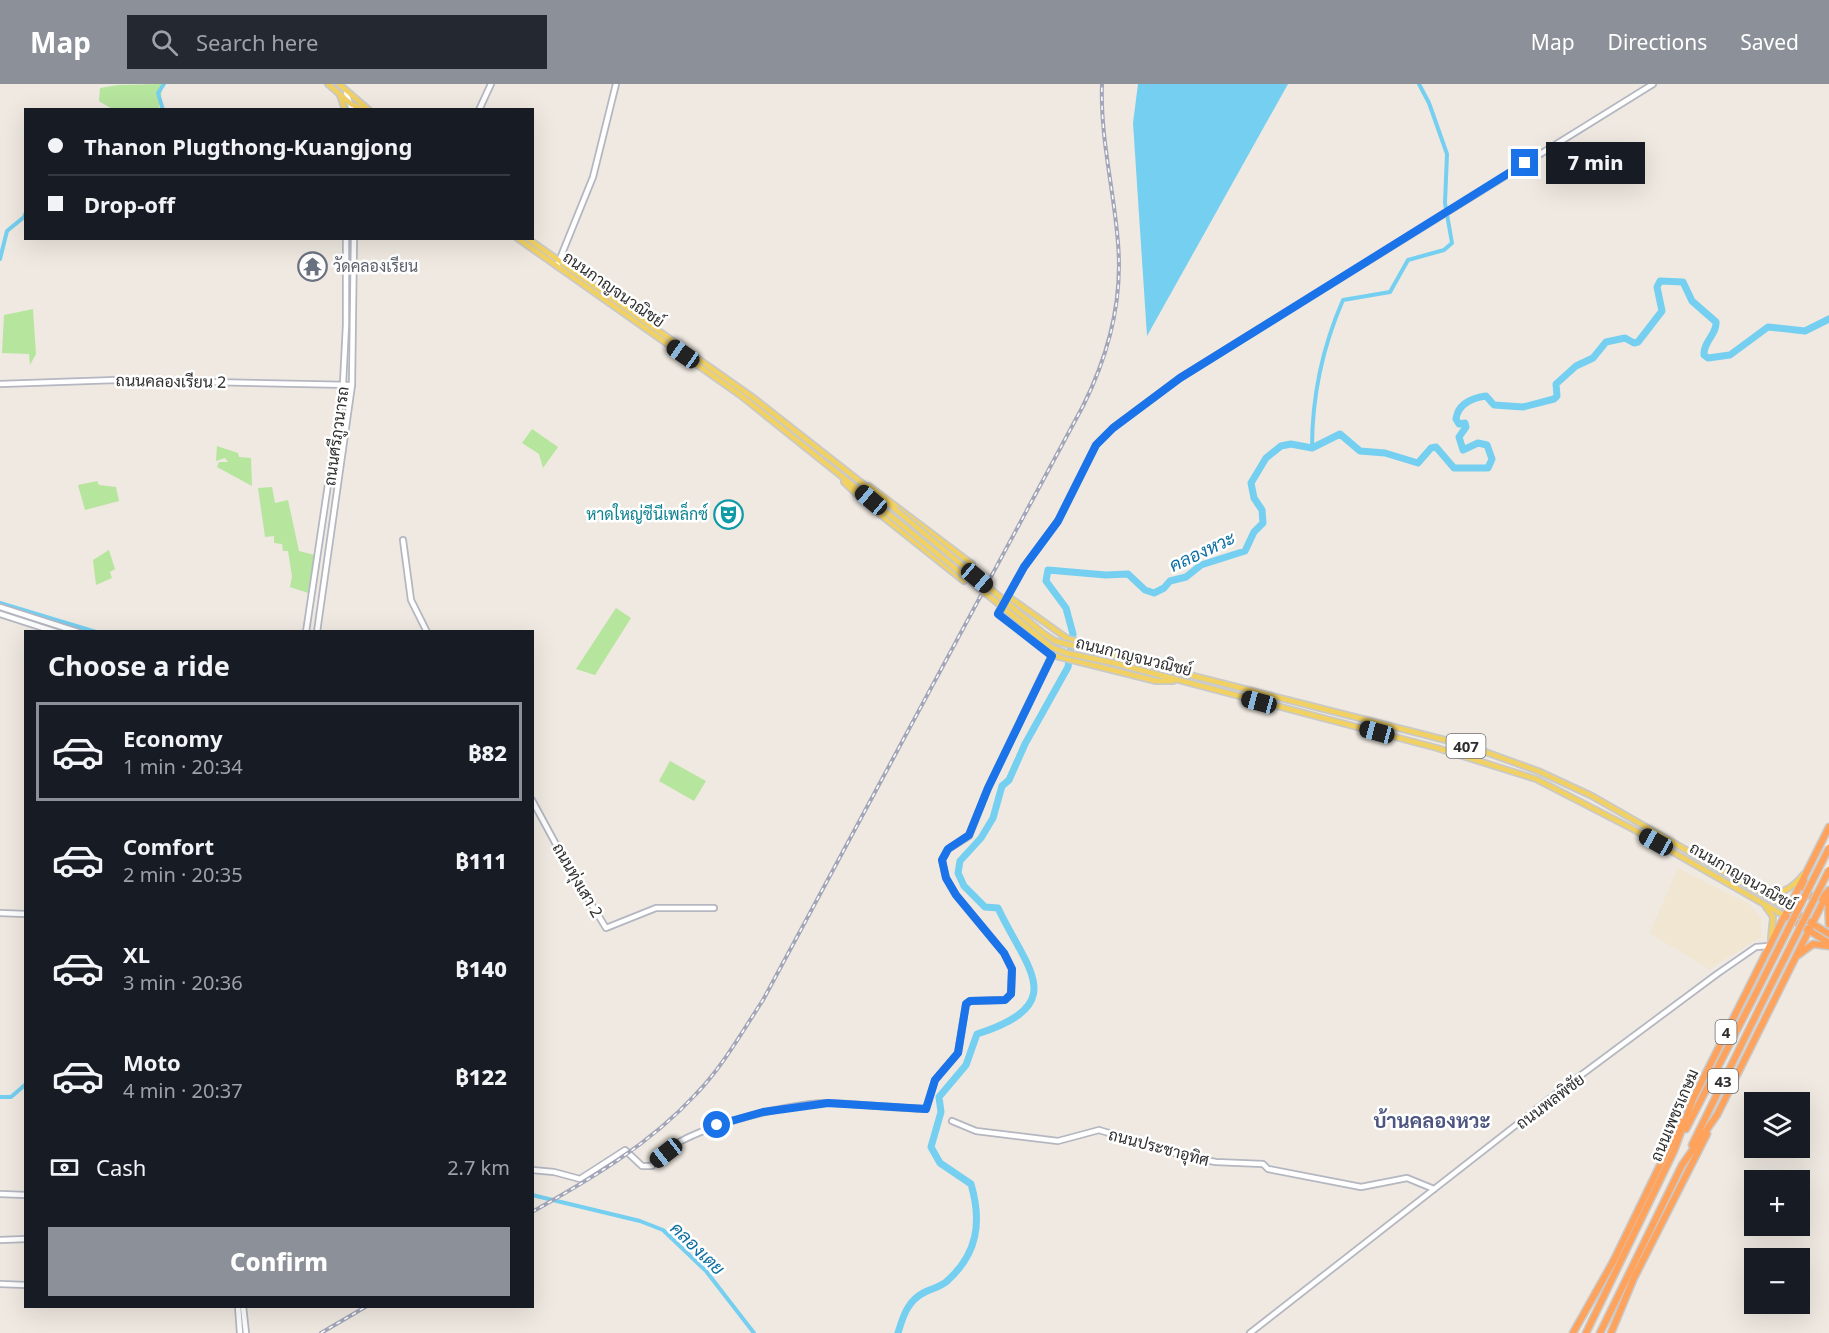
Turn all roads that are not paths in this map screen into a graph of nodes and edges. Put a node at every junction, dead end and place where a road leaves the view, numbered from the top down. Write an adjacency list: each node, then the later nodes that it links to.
1 (328, 84): 7 (main road)
2 (339, 84): 6 (main road)
3 (491, 84): 9 (street)
4 (616, 84): 14 (street)
5 (1653, 84): 24 (street)
6 (345, 89): 7 (street); 8 (main road)
7 (350, 108)
8 (363, 108)
9 (480, 108)
10 (346, 240): 17 (street, ถนนศรีภูวนารถ)
11 (354, 240): 18 (street, ถนนศรีภูวนารถ)
12 (520, 240): 14 (main road, ถนนกาญจนวณิชย์)
13 (529, 240): 14 (main road, ถนนกาญจนวณิชย์)
14 (558, 264): 15 (main road, ถนนกาญจนวณิชย์)
15 (712, 372): 19 (main road, ถนนกาญจนวณิชย์); 20 (main road, ถนนกาญจนวณิชย์)
16 (0, 384): 17 (street, ถนนคลองเรียน 2)
17 (343, 384): 18 (street, ถนนคลองเรียน 2); 22 (street, ถนนศรีภูวนารถ)
18 (352, 385): 23 (street, ถนนศรีภูวนารถ)
19 (839, 475): 20 (main road); 34 (main road, ถนนกาญจนวณิชย์ / 407, bridge)
20 (861, 482): 33 (main road, ถนนกาญจนวณิชย์ / 407, bridge)
21 (403, 540): 31 (street)
22 (318, 555): 23 (street); 29 (street, ถนนศรีภูวนารถ)
23 (328, 556): 30 (street, ถนนศรีภูวนารถ)
24 (1009, 597): 32 (street); 33 (main road)
25 (0, 607): 28 (street)
26 (0, 614): 27 (street)
27 (50, 630)
28 (72, 630)
29 (306, 630)
30 (317, 630)
31 (426, 630)
32 (1052, 656): 34 (main road); 64 (street)
33 (1184, 674): 35 (main road, ถนนกาญจนวณิชย์ / 407)
34 (1182, 682): 36 (main road, ถนนกาญจนวณิชย์ / 407)
35 (1560, 780): 36 (main road); 43 (main road, ถนนกาญจนวณิชย์ / 407)
36 (1556, 789): 45 (main road, ถนนกาญจนวณิชย์ / 407)
37 (534, 804): 46 (street, ถนนทุ่งเสา 2)
38 (1829, 827): 40 (highway, ถนนเพชรเกษม)
39 (1829, 848): 62 (highway, 43, bridge)
40 (1808, 869): 42 (highway, ถนนเพชรเกษม); 43 (main road)
41 (1829, 870): 63 (highway, 43, bridge)
42 (1804, 878): 44 (highway); 47 (highway, ถนนเพชรเกษม)
43 (1746, 883): 47 (main road, ถนนกาญจนวณิชย์ / 407)
44 (1829, 892): 51 (highway); 52 (highway, ถนนเพชรเกษม)
45 (1760, 900): 50 (main road, ถนนกาญจนวณิชย์ / 407); 56 (main road)
46 (714, 908)
47 (1789, 909): 50 (highway, ถนนเพชรเกษม / 4); 52 (highway, ถนนกาญจนวณิชย์)
48 (0, 913): 49 (street)
49 (24, 914)
50 (1785, 916): 52 (highway, ถนนกาญจนวณิชย์); 54 (highway, ถนนเพชรเกษม / 4)
51 (1829, 924)
52 (1810, 927): 53 (highway, ถนนกาญจนวณิชย์); 55 (highway, ถนนกาญจนวณิชย์); 57 (highway, ถนนเพชรเกษม / 4)
53 (1829, 934)
54 (1773, 939): 56 (highway, ถนนเพชรเกษม / 4); 57 (highway)
55 (1829, 945): 58 (highway)
56 (1769, 946): 59 (highway, ถนนเพชรเกษม / 4); 65 (street, ถนนพลพิชัย)
57 (1798, 950): 58 (highway, ถนนเพชรเกษม / 4)
58 (1793, 960): 60 (highway, ถนนเพชรเกษม / 4)
59 (1693, 1099): 62 (highway, ถนนเพชรเกษม / 4); 72 (highway)
60 (1717, 1115): 63 (highway, ถนนเพชรเกษม / 4); 73 (highway)
61 (952, 1121): 65 (street, ถนนประชาอุทิศ)
62 (1674, 1151): 68 (highway, ถนนเพชรเกษม / 4)
63 (1682, 1165): 69 (highway, ถนนเพชรเกษม / 4)
64 (534, 1170)
65 (1434, 1189): 80 (street, ถนนพลพิชัย)
66 (0, 1194): 67 (street)
67 (24, 1196)
68 (1636, 1227): 72 (highway); 82 (highway, ถนนเพชรเกษม / 4)
69 (1652, 1227): 73 (highway); 83 (highway, ถนนเพชรเกษม / 4)
70 (24, 1239): 71 (street)
71 (0, 1240)
72 (1613, 1262): 81 (highway)
73 (1635, 1276): 84 (highway)
74 (0, 1284): 75 (street)
75 (24, 1285)
76 (238, 1308): 78 (street)
77 (243, 1308): 79 (street)
78 (240, 1333)
79 (246, 1333)
80 (1250, 1333)
81 (1573, 1333)
82 (1586, 1333)
83 (1600, 1333)
84 (1611, 1333)

